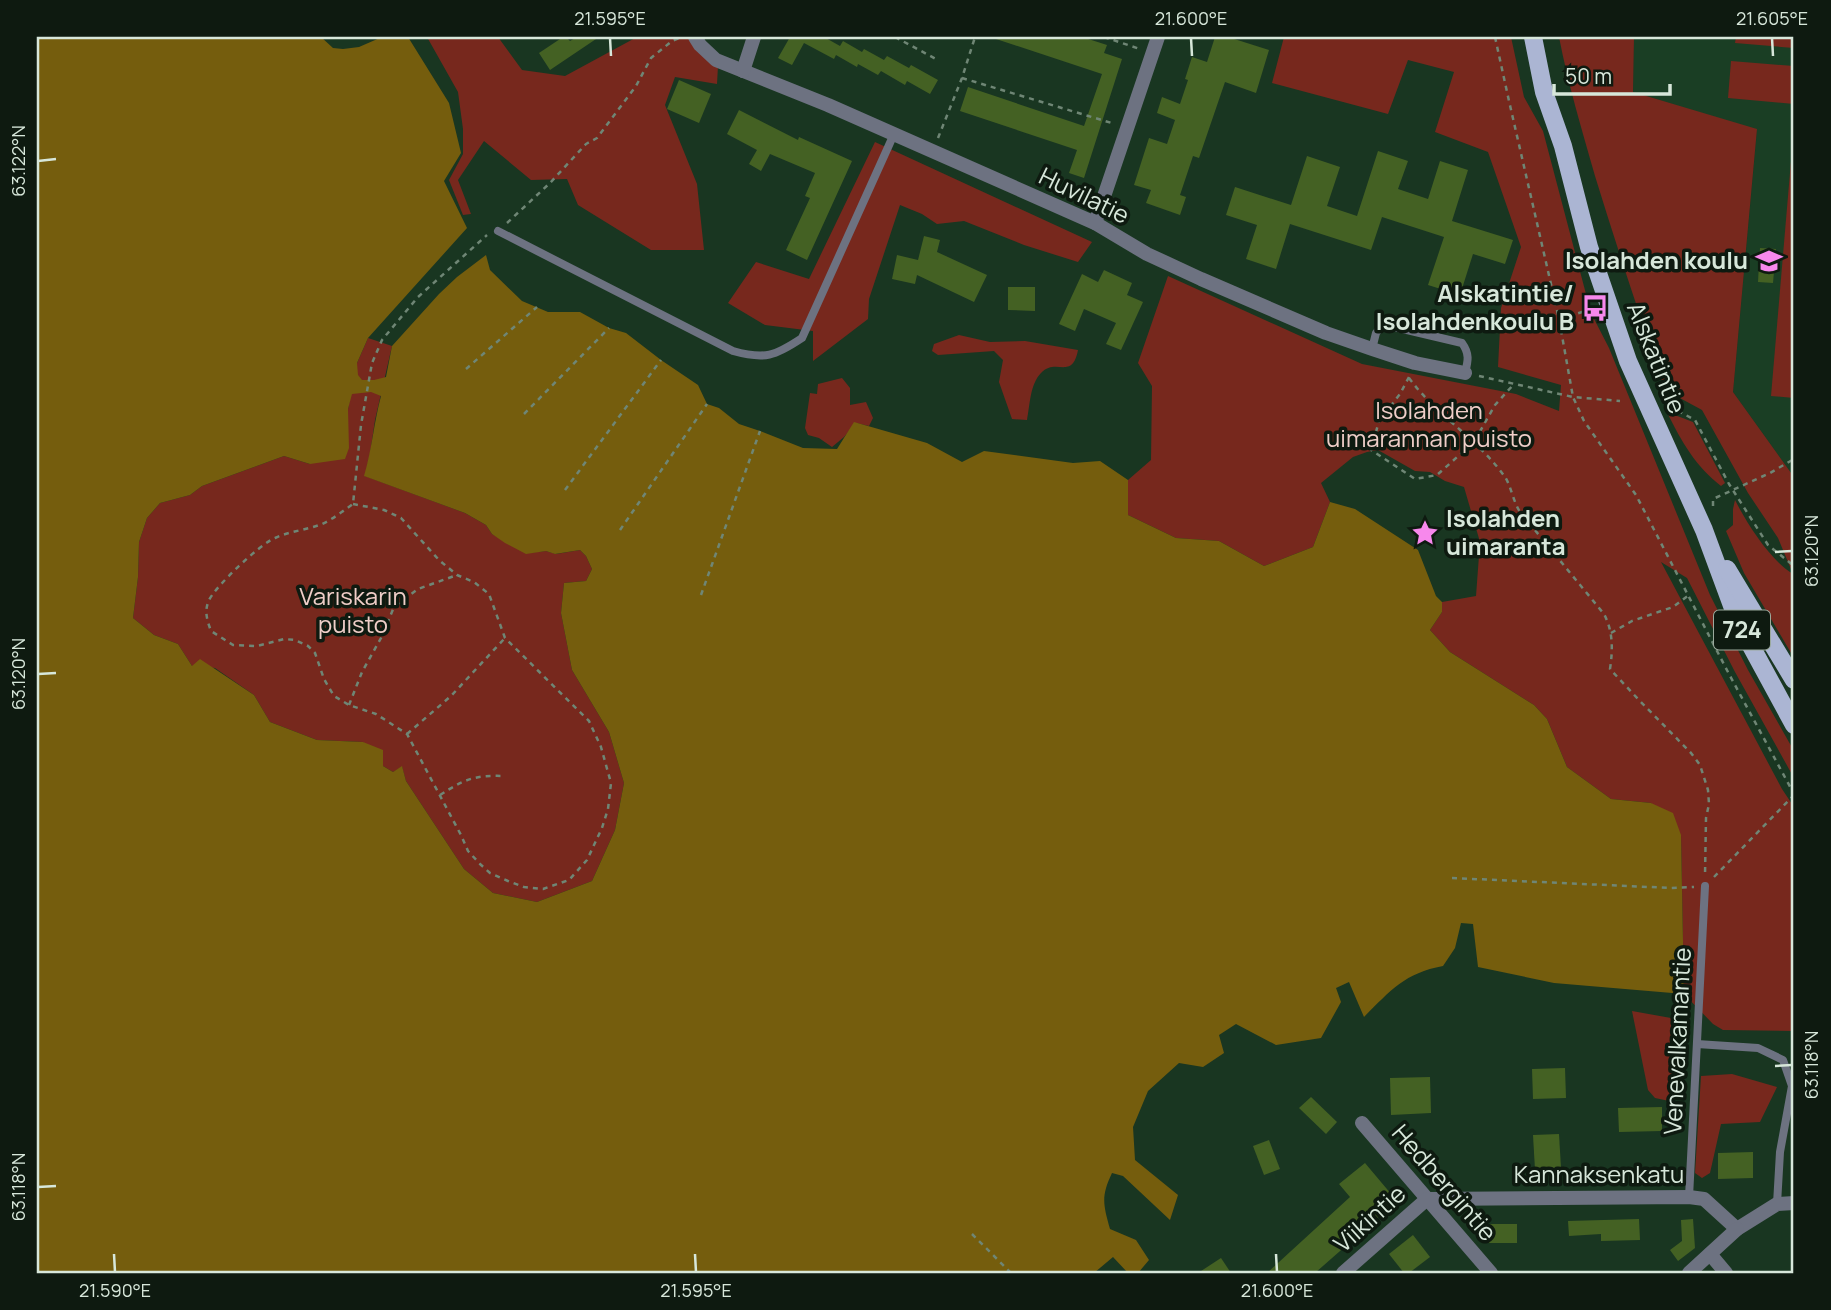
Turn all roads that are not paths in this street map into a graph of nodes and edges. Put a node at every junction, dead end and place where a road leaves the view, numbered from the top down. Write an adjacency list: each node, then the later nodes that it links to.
1 (695, 37): 7 (street, Huvilatie)
2 (754, 37): 7 (street)
3 (1158, 37): 11 (street)
4 (1527, 37): 8 (main road)
5 (1533, 37): 8 (main road, Alskatintie / 724)
6 (1543, 37): 10 (main road)
7 (743, 72): 9 (street, Huvilatie)
8 (1544, 92): 10 (main road, Alskatintie / 724)
9 (894, 134): 11 (street, Huvilatie); 12 (lane)
10 (1563, 146): 15 (main road, Alskatintie / 724)
11 (1095, 223): 13 (street, Huvilatie)
12 (498, 231)
13 (1372, 349): 14 (street, Huvilatie); 14 (lane)
14 (1465, 373)
15 (1704, 530): 16 (main road, Alskatintie / 724); 17 (main road, Alskatintie / 724)
16 (1794, 680)
17 (1794, 725)
18 (1705, 886): 19 (lane, Venevalkamantie)
19 (1697, 1044): 21 (lane, Venevalkamantie); 24 (lane)
20 (1362, 1123): 22 (street, Hedbergintie)
21 (1689, 1197): 22 (street, Kannaksenkatu); 25 (street, Kannaksenkatu)
22 (1427, 1199): 27 (street, Viikintie); 28 (street, Hedbergintie)
23 (1794, 1203): 24 (street)
24 (1777, 1204): 25 (street)
25 (1737, 1229): 26 (street)
26 (1710, 1254): 29 (street); 30 (street)
27 (1343, 1273)
28 (1492, 1273)
29 (1689, 1273)
30 (1727, 1273)

